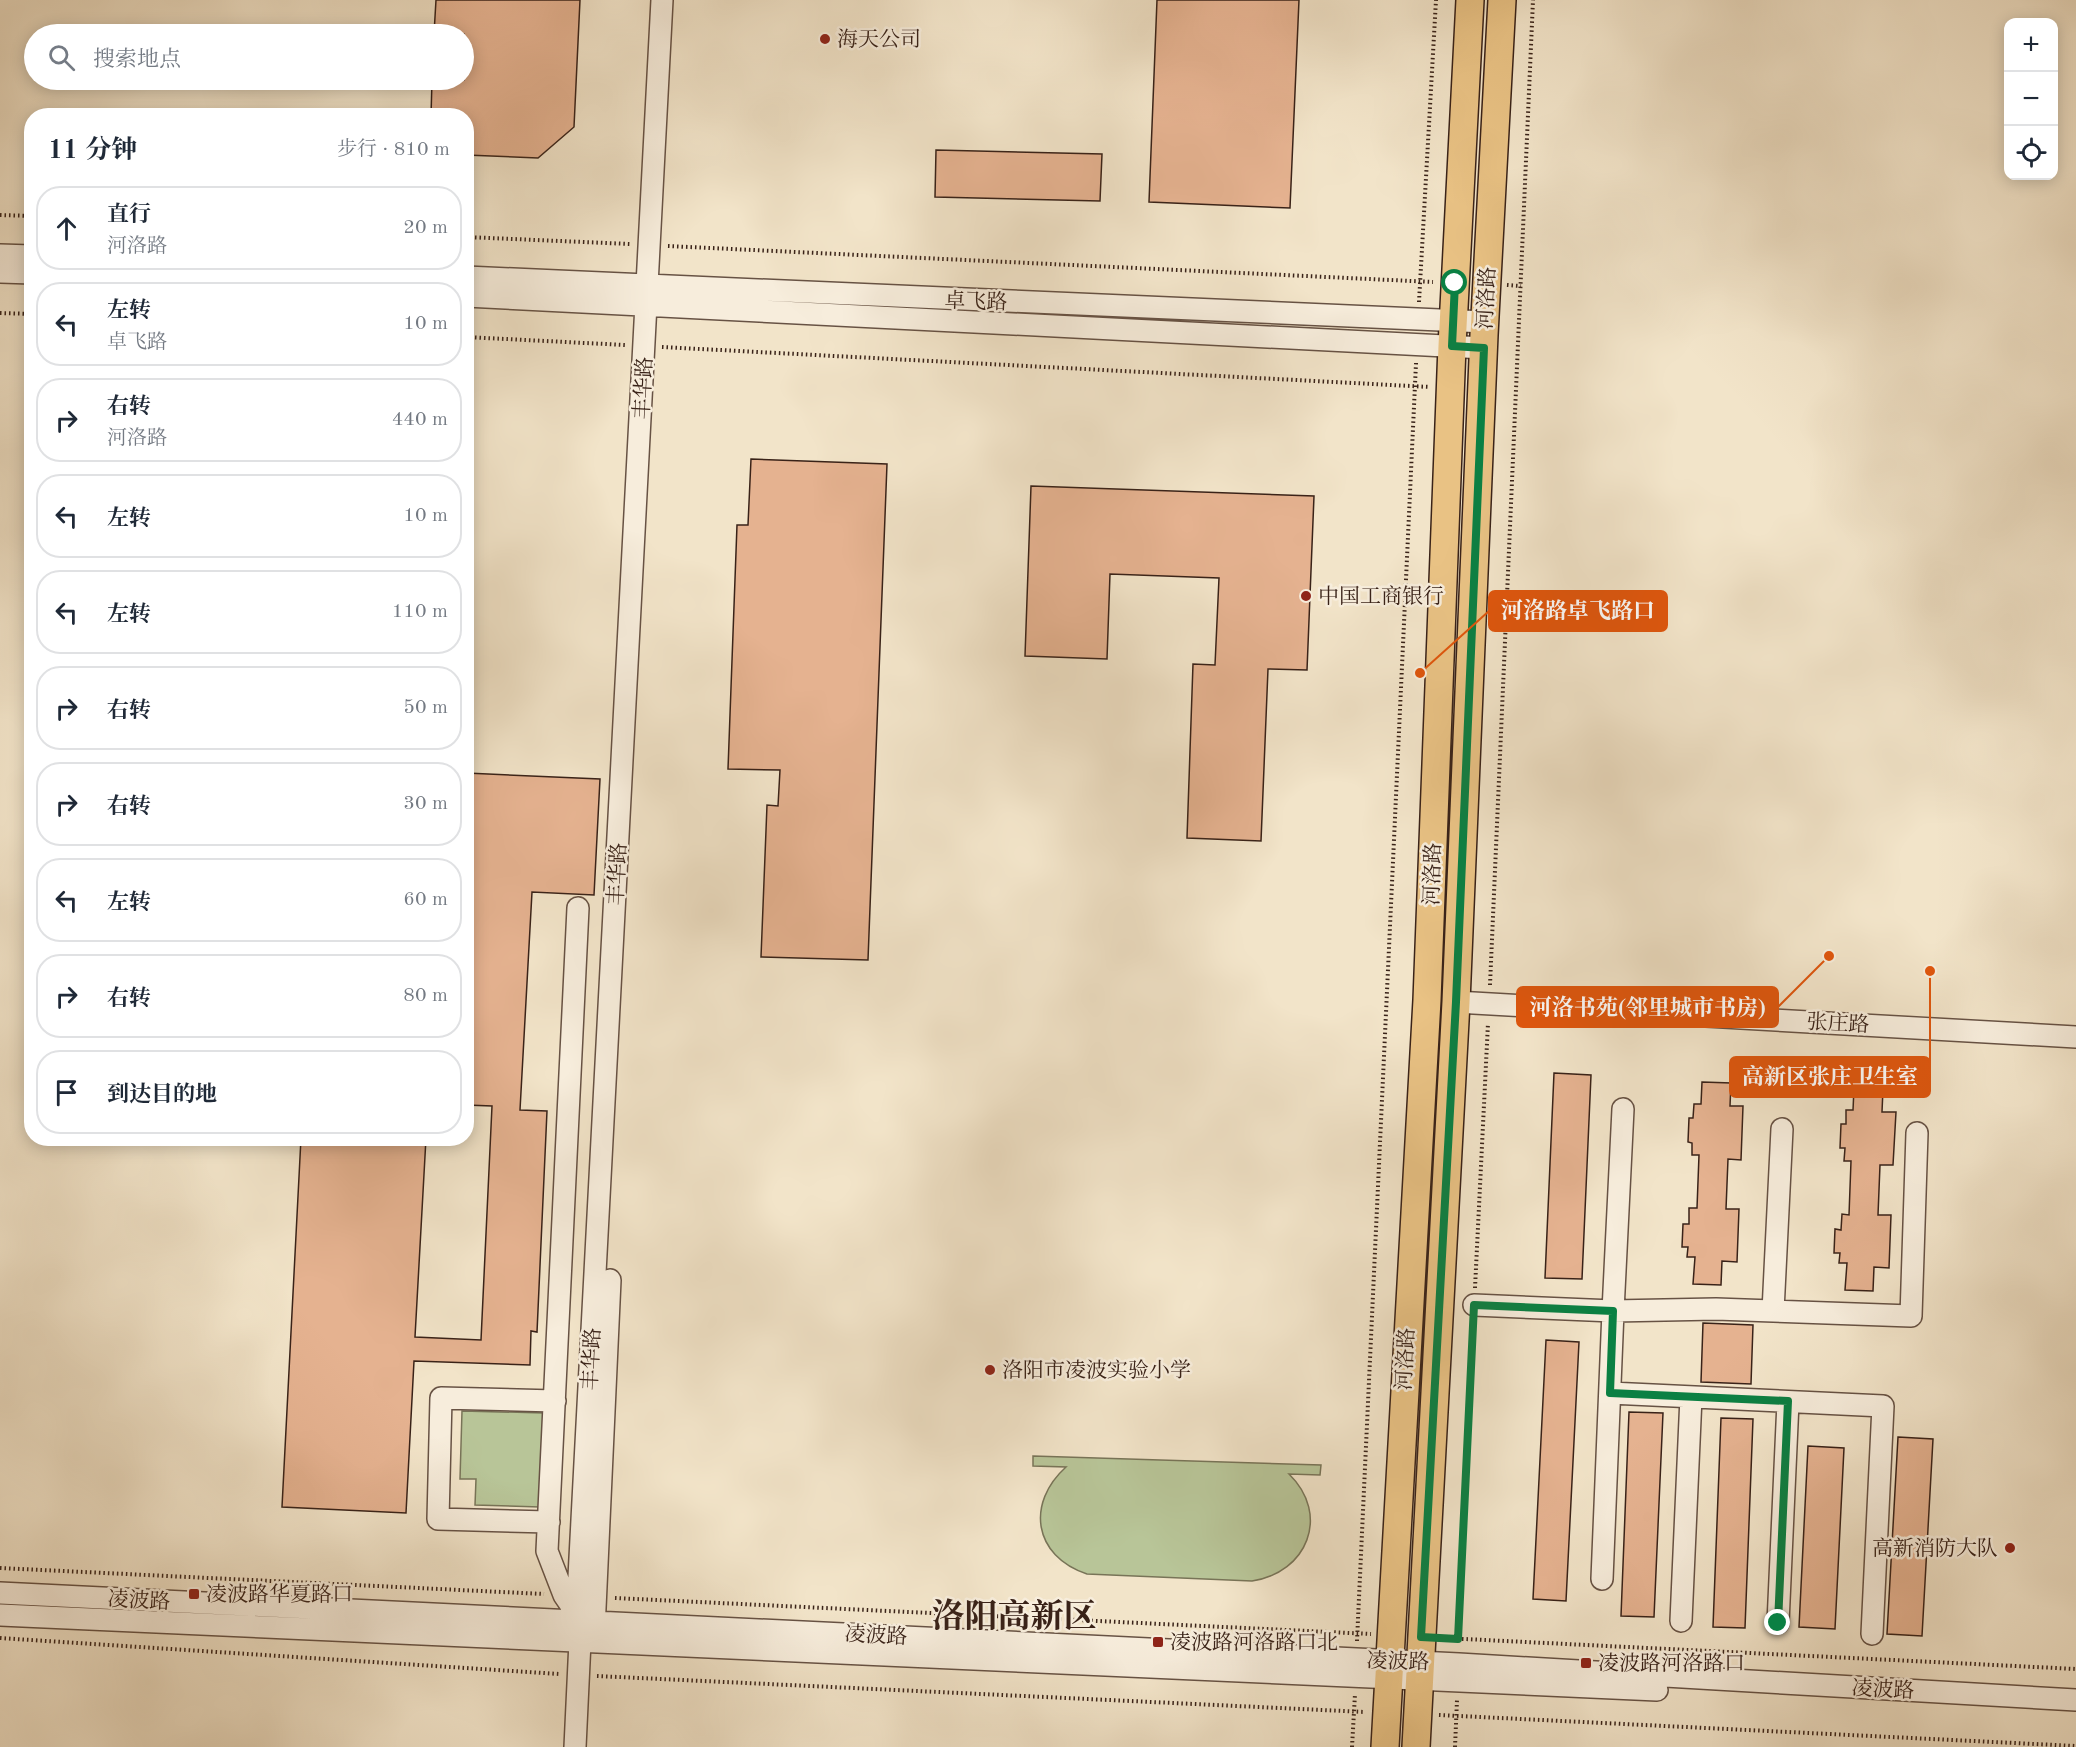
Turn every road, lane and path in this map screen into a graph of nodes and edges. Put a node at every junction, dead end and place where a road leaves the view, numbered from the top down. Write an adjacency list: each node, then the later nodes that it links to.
1 (662, 0): 10 (street, 丰华路)
2 (675, 0): 10 (street, 丰华路)
3 (1436, 0): 16 (path)
4 (1470, 0): 17 (main road, 河洛路)
5 (1502, 0): 18 (main road, 河洛路)
6 (1533, 0): 19 (path)
7 (0, 215): 8 (path)
8 (24, 216)
9 (474, 237): 10 (path)
10 (656, 246): 16 (path); 21 (street, 丰华路)
11 (0, 255): 12 (street)
12 (24, 256)
13 (0, 272): 14 (street)
14 (24, 273)
15 (474, 278): 21 (street, 卓飞路)
16 (1420, 281): 17 (path); 24 (path)
17 (1455, 283): 25 (main road, 河洛路)
18 (1487, 284): 19 (path); 26 (main road, 河洛路)
19 (1521, 286): 33 (path)
20 (474, 296): 21 (street, 卓飞路)
21 (654, 296): 24 (street, 卓飞路); 28 (street, 卓飞路); 29 (street, 丰华路)
22 (0, 313): 23 (path)
23 (24, 314)
24 (1418, 320): 25 (street, 卓飞路)
25 (1453, 333): 26 (street, 卓飞路); 28 (street, 卓飞路); 31 (main road, 河洛路)
26 (1484, 335): 32 (main road, 河洛路)
27 (474, 337): 29 (path)
28 (1417, 345): 30 (path)
29 (652, 347): 30 (path); 53 (street, 丰华路); 57 (street, 丰华路)
30 (1415, 386): 31 (path); 58 (path)
31 (1450, 388): 62 (main road, 河洛路)
32 (1482, 390): 33 (path); 35 (main road, 河洛路)
33 (1516, 392): 36 (path)
34 (578, 908): 46 (street)
35 (1456, 1002): 36 (street, 张庄路); 63 (main road, 河洛路)
36 (1489, 1004): 37 (street, 张庄路); 41 (path)
37 (2076, 1037)
38 (1623, 1109): 42 (street)
39 (1782, 1130): 43 (street)
40 (1917, 1133): 43 (street)
41 (1474, 1305): 42 (street); 61 (path)
42 (1613, 1311): 43 (street); 44 (street)
43 (1773, 1311)
44 (1610, 1393): 45 (street); 50 (street)
45 (1690, 1397): 47 (street); 55 (street)
46 (555, 1401): 48 (street); 48 (street)
47 (1788, 1401): 56 (street); 59 (street)
48 (549, 1522): 52 (street)
49 (0, 1568): 52 (path)
50 (1602, 1580)
51 (0, 1593): 57 (street, 凌波路)
52 (564, 1595): 57 (street)
53 (594, 1597): 57 (street, 丰华路); 58 (path)
54 (0, 1615): 57 (street, 凌波路)
55 (1681, 1621)
56 (1778, 1623)
57 (587, 1631): 64 (street, 凌波路); 67 (street, 丰华路)
58 (1358, 1632): 62 (path); 64 (path)
59 (1872, 1634)
60 (0, 1638): 67 (path)
61 (1458, 1639): 63 (path); 65 (path); 66 (path)
62 (1388, 1658): 63 (street, 凌波路); 64 (street, 凌波路); 71 (main road, 河洛路)
63 (1420, 1659): 66 (street, 凌波路); 72 (main road, 河洛路)
64 (1356, 1668): 70 (path)
65 (2076, 1669)
66 (1458, 1672): 68 (street, 凌波路); 69 (street, 凌波路); 73 (path)
67 (585, 1675): 70 (path); 75 (street, 丰华路); 76 (street, 丰华路)
68 (2076, 1700)
69 (2076, 1710)
70 (1354, 1711): 71 (path); 77 (path)
71 (1386, 1713): 78 (main road, 河洛路)
72 (1417, 1714): 73 (path); 79 (main road, 河洛路)
73 (1456, 1716): 74 (path); 80 (path)
74 (2076, 1746)
75 (575, 1747)
76 (588, 1747)
77 (1352, 1747)
78 (1385, 1747)
79 (1416, 1747)
80 (1455, 1747)

